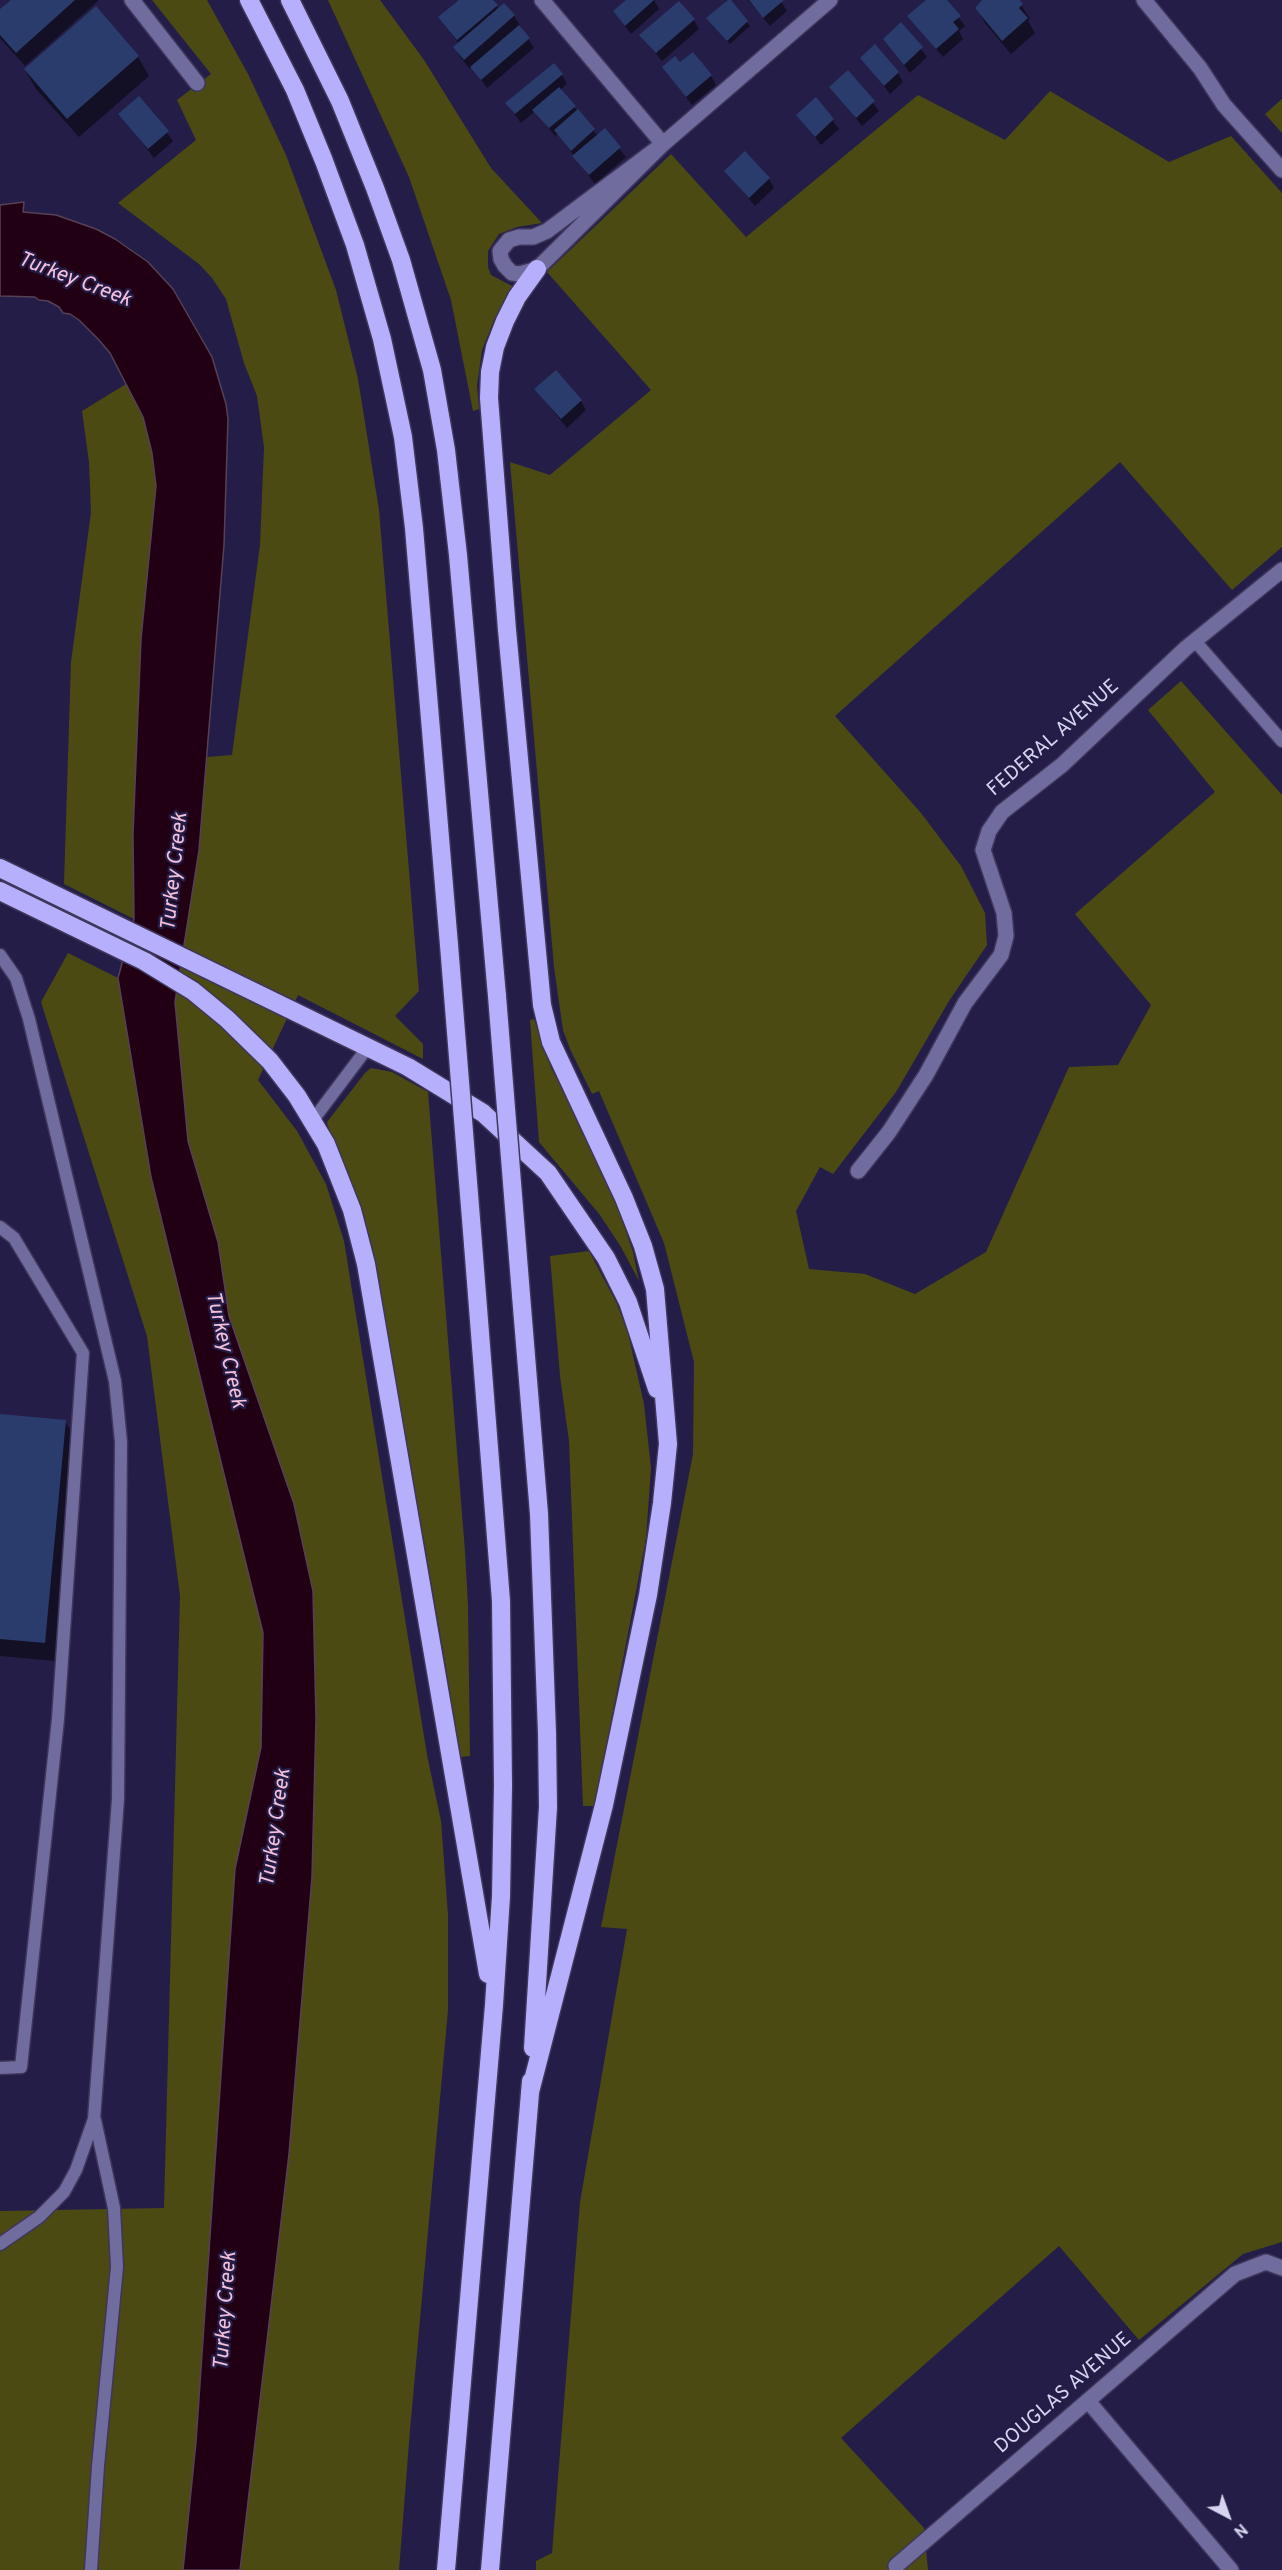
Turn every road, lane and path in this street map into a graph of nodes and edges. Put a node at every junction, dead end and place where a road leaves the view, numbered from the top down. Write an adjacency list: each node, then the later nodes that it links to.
1 (132, 0): 7 (street)
2 (249, 0): 22 (highway, bridge)
3 (290, 0): 24 (highway, bridge)
4 (542, 0): 8 (street)
5 (830, 0): 8 (street)
6 (1144, 0): 9 (street)
7 (196, 82)
8 (663, 144): 10 (street); 10 (street)
9 (1282, 170)
10 (537, 269): 21 (highway)
11 (1282, 570): 12 (street, FEDERAL AVENUE)
12 (1195, 641): 13 (lane); 19 (street, FEDERAL AVENUE)
13 (1282, 741)
14 (0, 868): 17 (highway)
15 (0, 891): 18 (highway)
16 (0, 955): 25 (lane)
17 (368, 1047): 18 (lane); 21 (highway)
18 (313, 1120): 22 (highway)
19 (858, 1171)
20 (0, 1227): 23 (lane)
21 (667, 1419): 24 (highway)
22 (494, 2005): 31 (highway)
23 (0, 2068)
24 (530, 2092): 32 (highway)
25 (94, 2119): 26 (lane); 30 (lane)
26 (0, 2244)
27 (1282, 2268): 28 (street, DOUGLAS AVENUE)
28 (1088, 2400): 29 (street, DOUGLAS AVENUE); 33 (street)
29 (896, 2566)
30 (91, 2570)
31 (446, 2570)
32 (490, 2570)
33 (1231, 2570)

